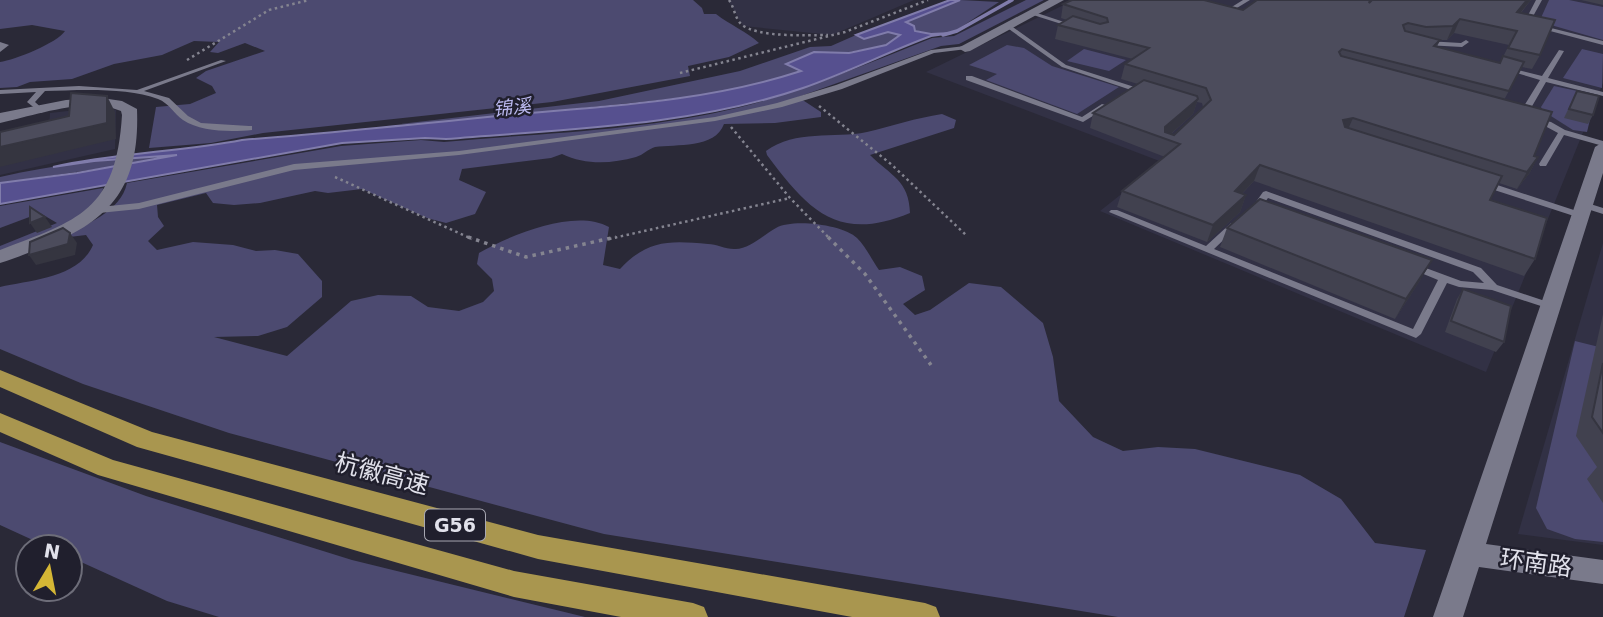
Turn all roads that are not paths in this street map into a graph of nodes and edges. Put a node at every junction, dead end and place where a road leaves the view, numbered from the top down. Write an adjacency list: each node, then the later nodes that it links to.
1 (1058, 0): 4 (street)
2 (1247, 0): 5 (lane)
3 (1539, 0): 9 (lane)
4 (1032, 13): 6 (street); 7 (lane)
5 (1220, 16)
6 (1008, 26): 11 (street); 20 (lane)
7 (1089, 31)
8 (1466, 43): 14 (lane)
9 (1603, 43)
10 (0, 44): 12 (lane)
11 (965, 48): 39 (lane)
12 (0, 50)
13 (1561, 51): 19 (lane)
14 (1452, 55)
15 (223, 61): 23 (lane)
16 (1491, 65): 19 (lane)
17 (1119, 74): 20 (lane)
18 (969, 78): 28 (lane)
19 (1545, 79): 26 (lane); 29 (lane)
20 (1110, 80): 21 (lane)
21 (1134, 88): 25 (lane); 27 (lane)
22 (42, 90): 23 (lane); 24 (lane); 30 (lane)
23 (135, 91): 33 (lane)
24 (0, 92)
25 (1124, 94)
26 (1603, 94)
27 (1160, 96)
28 (1114, 101)
29 (1528, 106)
30 (41, 111): 32 (street); 39 (street)
31 (1522, 117): 34 (lane)
32 (0, 118)
33 (249, 128)
34 (1562, 132): 35 (lane); 36 (lane)
35 (1603, 145): 40 (street)
36 (1543, 164)
37 (1475, 181): 40 (lane)
38 (1255, 207): 42 (lane); 43 (lane); 47 (lane)
39 (99, 210): 44 (street)
40 (1589, 210): 48 (street)
41 (1114, 212): 43 (lane)
42 (1268, 212)
43 (1208, 249): 46 (lane)
44 (0, 257)
45 (1406, 264): 46 (lane)
46 (1444, 278): 47 (lane)
47 (1493, 287): 48 (lane)
48 (1550, 306): 51 (street)
49 (0, 378): 54 (highway, 杭徽高速 / G56)
50 (0, 422): 53 (highway, G56)
51 (1468, 554): 52 (street, 环南路); 55 (street)
52 (1603, 572)
53 (693, 617)
54 (925, 617)
55 (1448, 617)

